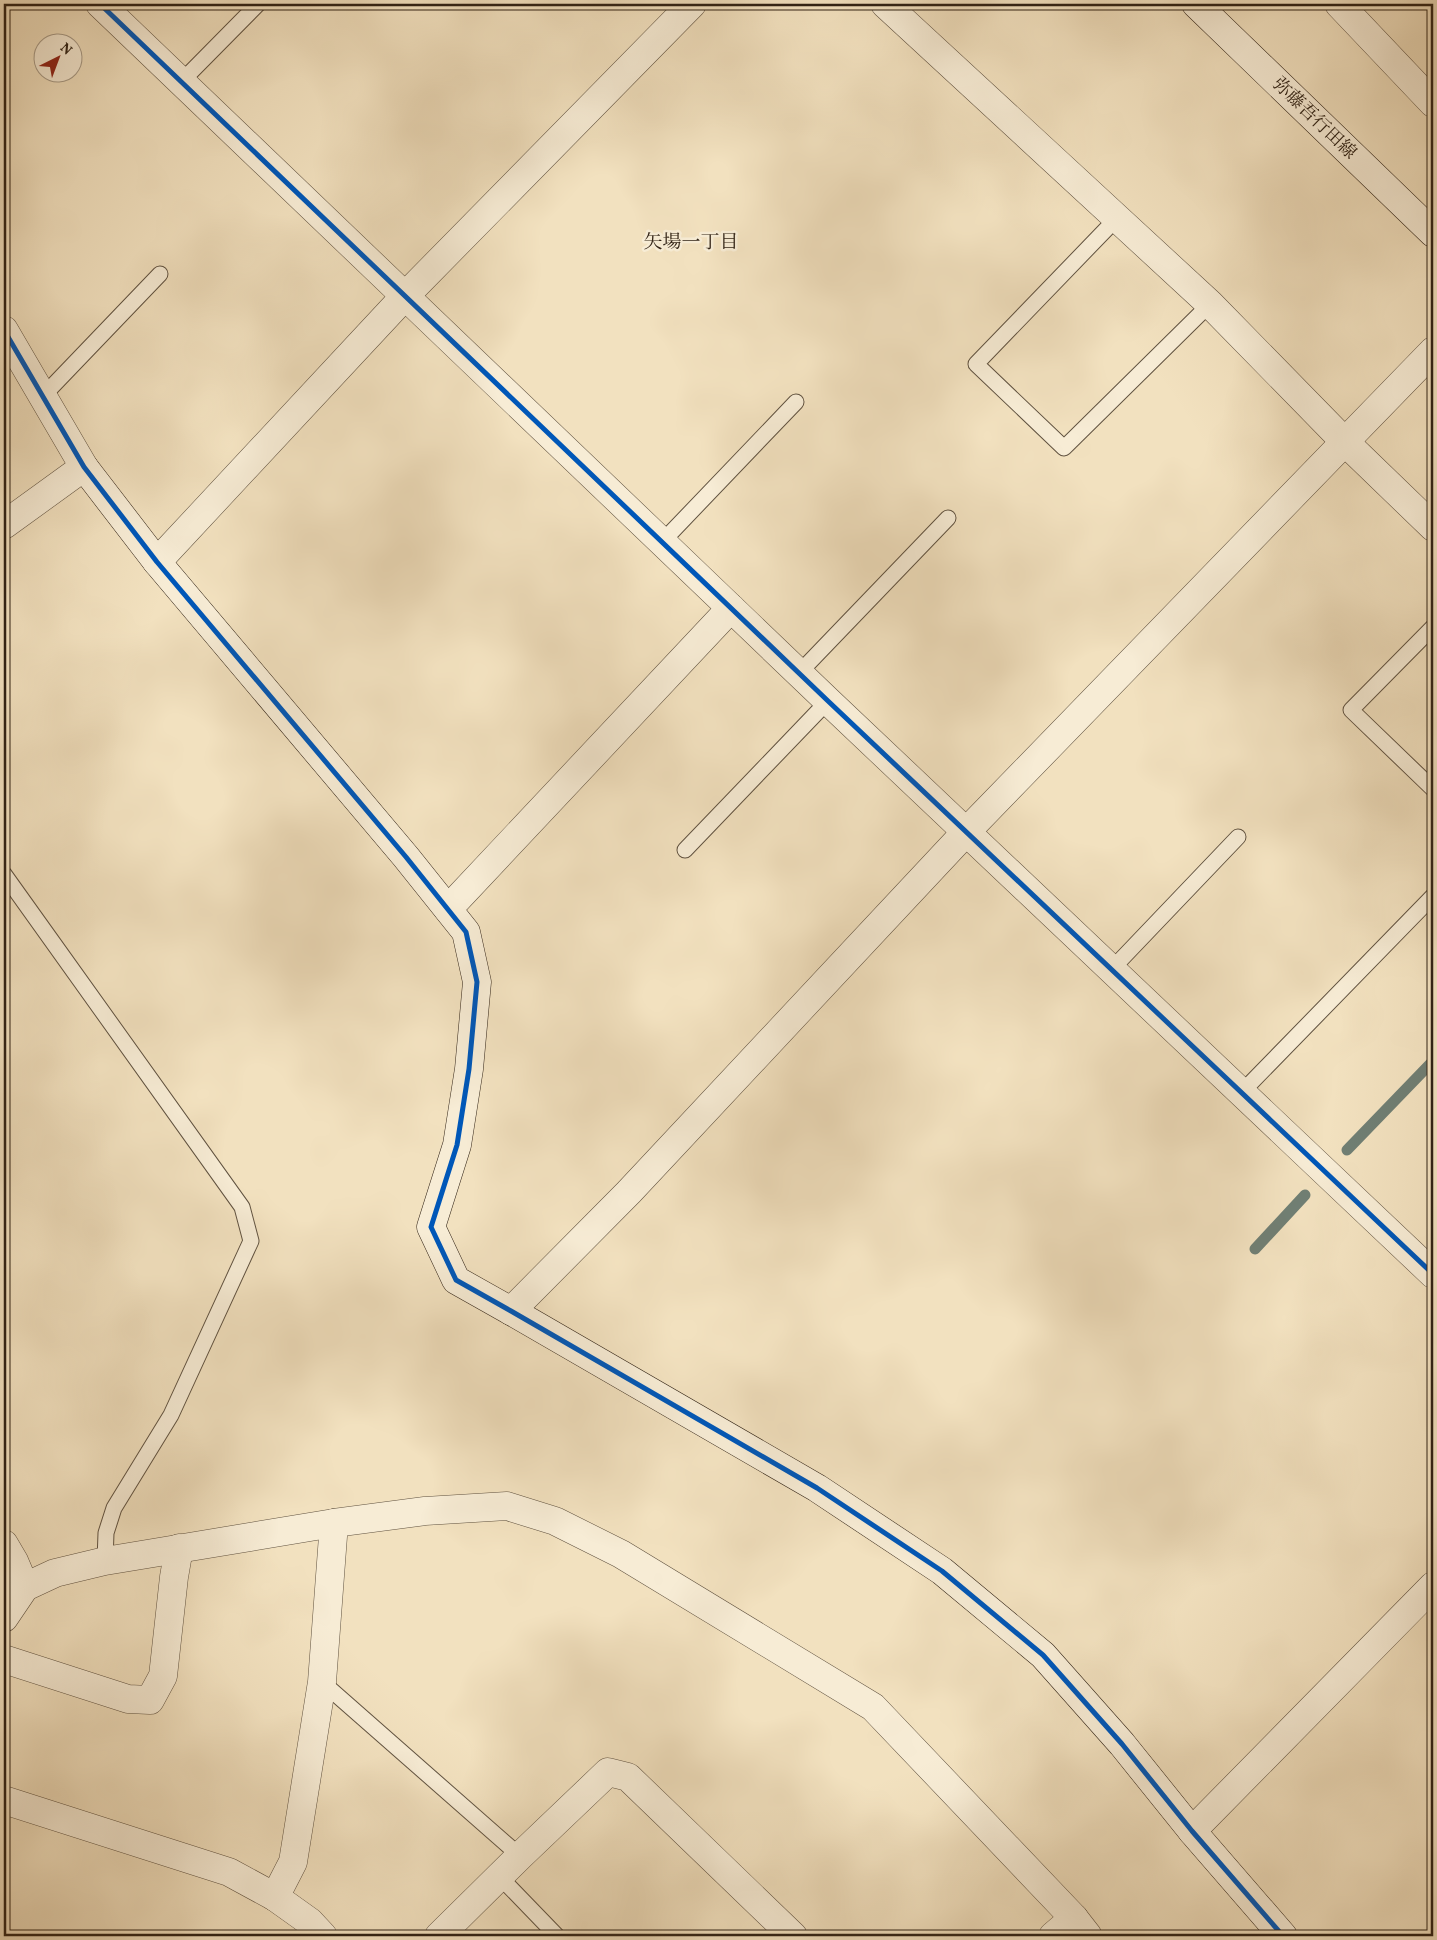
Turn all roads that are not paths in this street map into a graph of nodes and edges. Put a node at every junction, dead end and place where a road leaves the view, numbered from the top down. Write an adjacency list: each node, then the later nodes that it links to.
1 (100, 4): 7 (street)
2 (258, 4): 7 (lane)
3 (692, 4): 12 (street)
4 (885, 4): 9 (street)
5 (1196, 4): 10 (street, 弥藤吾行田線)
6 (1339, 4): 8 (street)
7 (182, 82): 12 (street)
8 (1433, 103)
9 (1117, 218): 13 (street); 13 (lane)
10 (1433, 233)
11 (160, 274): 16 (lane)
12 (405, 296): 23 (street); 24 (street)
13 (1210, 304): 18 (street)
14 (4, 330): 16 (street)
15 (1433, 351): 18 (street)
16 (43, 396): 19 (street)
17 (796, 402): 23 (lane)
18 (1345, 442): 22 (street); 30 (street)
19 (84, 467): 21 (street); 24 (street)
20 (948, 518): 27 (lane)
21 (4, 525)
22 (1433, 527)
23 (662, 542): 25 (street)
24 (157, 562): 35 (street)
25 (731, 608): 27 (street); 35 (street)
26 (1433, 627): 29 (lane)
27 (799, 673): 28 (street)
28 (828, 701): 30 (street); 32 (lane)
29 (1433, 789)
30 (966, 832): 36 (street); 39 (street)
31 (1238, 837): 36 (lane)
32 (685, 850)
33 (4, 874): 43 (lane)
34 (1433, 896): 37 (lane)
35 (448, 909): 39 (street)
36 (1111, 970): 37 (street)
37 (1241, 1093): 38 (street)
38 (1433, 1274)
39 (511, 1311): 50 (street)
40 (334, 1522): 42 (street); 48 (street); 54 (street)
41 (4, 1544): 45 (street)
42 (179, 1548): 43 (street); 47 (street)
43 (105, 1561): 45 (street)
44 (1433, 1586): 50 (street)
45 (25, 1587): 46 (street)
46 (4, 1618)
47 (4, 1659)
48 (322, 1682): 51 (lane); 53 (street)
49 (4, 1800): 53 (street)
50 (1192, 1831): 60 (street)
51 (520, 1856): 52 (street); 58 (street)
52 (499, 1876): 56 (street); 57 (lane)
53 (275, 1897): 55 (street)
54 (1081, 1927): 59 (street)
55 (320, 1935)
56 (439, 1936)
57 (557, 1936)
58 (792, 1936)
59 (1053, 1936)
60 (1283, 1936)

